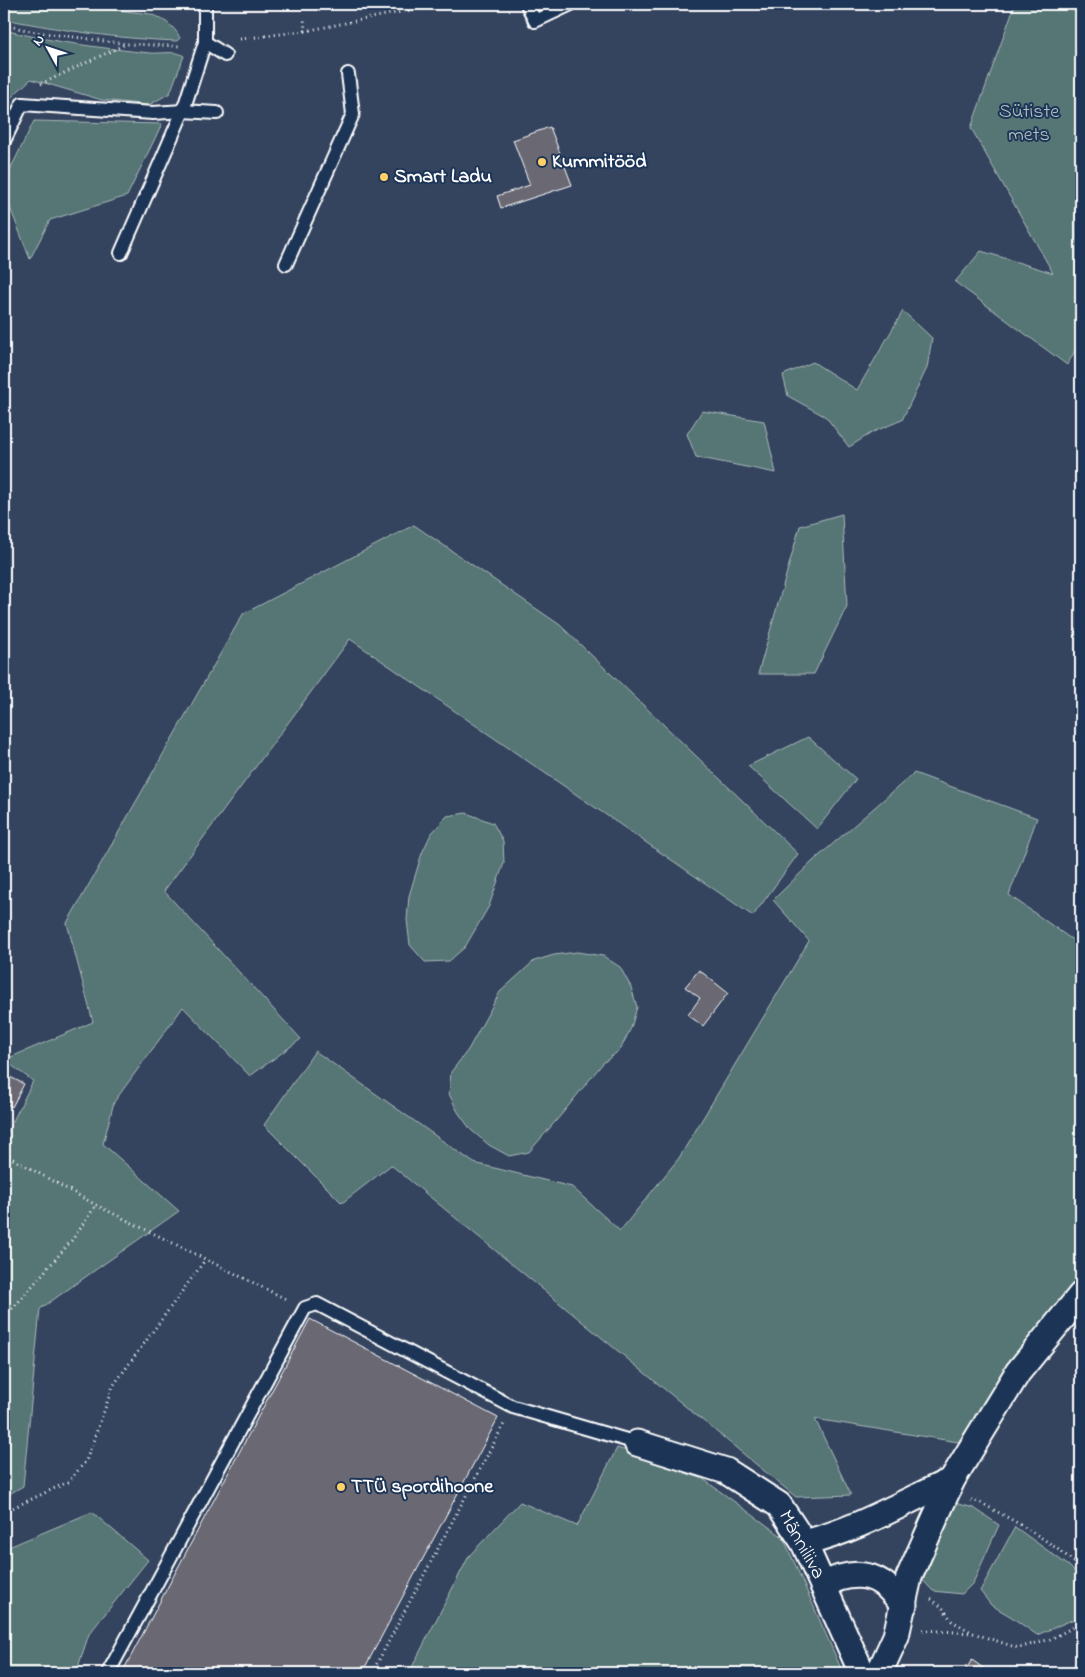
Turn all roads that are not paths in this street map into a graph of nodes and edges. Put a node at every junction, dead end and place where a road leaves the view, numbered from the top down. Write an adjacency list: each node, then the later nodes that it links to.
1 (205, 4): 4 (lane)
2 (527, 4): 3 (lane)
3 (571, 4)
4 (205, 42): 5 (lane); 7 (lane)
5 (225, 55)
6 (348, 74): 11 (lane)
7 (183, 111): 8 (lane); 9 (lane); 10 (lane)
8 (217, 113)
9 (4, 141)
10 (121, 252)
11 (286, 264)
12 (1081, 1294): 14 (street)
13 (637, 1443): 15 (street, Männiliiva); 18 (lane)
14 (948, 1487): 15 (street); 17 (street)
15 (804, 1543): 16 (street, Männiliiva)
16 (823, 1585): 17 (street); 19 (street, Männiliiva)
17 (905, 1599): 20 (street)
18 (108, 1673)
19 (862, 1673)
20 (879, 1673)

